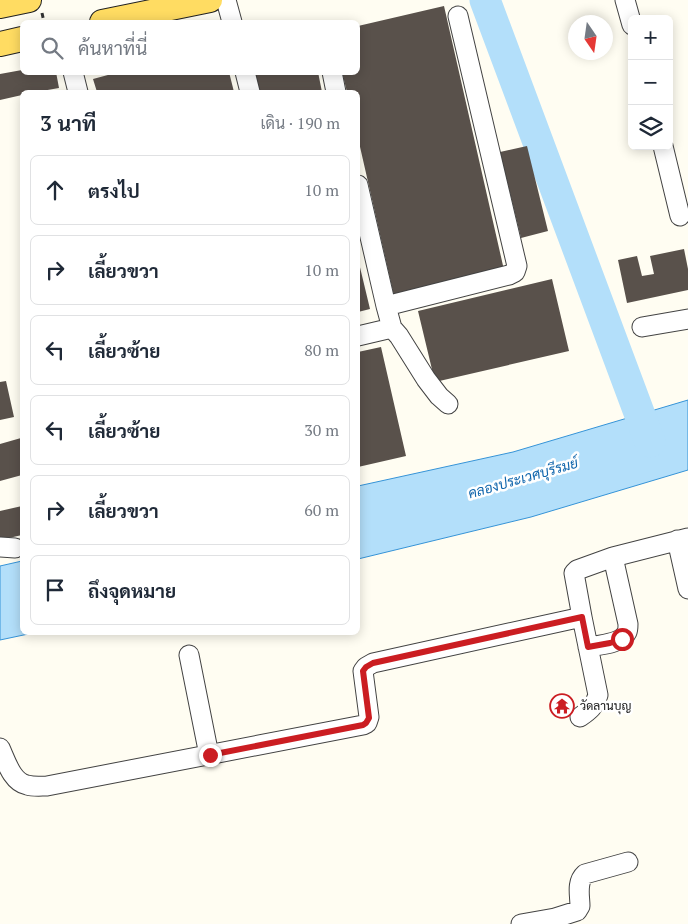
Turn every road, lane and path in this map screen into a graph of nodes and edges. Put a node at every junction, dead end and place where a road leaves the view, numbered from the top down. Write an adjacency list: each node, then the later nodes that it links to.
1 (29, 0): 5 (main road)
2 (210, 0): 8 (main road)
3 (226, 0): 9 (street)
4 (625, 0): 6 (street)
5 (0, 6)
6 (629, 15)
7 (458, 16): 21 (street)
8 (112, 20)
9 (231, 20)
10 (20, 39): 11 (main road)
11 (0, 44)
12 (74, 75): 15 (street)
13 (246, 75): 16 (street)
14 (333, 75): 17 (street)
15 (78, 90)
16 (250, 90)
17 (336, 90)
18 (664, 150): 20 (street)
19 (360, 194): 21 (street)
20 (680, 216)
21 (386, 306): 24 (street)
22 (688, 319): 23 (street)
23 (642, 327)
24 (392, 328): 25 (street); 26 (street)
25 (360, 336)
26 (448, 404)
27 (682, 539): 28 (street); 29 (street)
28 (612, 557): 30 (street); 31 (street)
29 (688, 589)
30 (582, 617): 31 (street); 35 (street)
31 (588, 647): 33 (street)
32 (189, 655): 35 (street)
33 (580, 717)
34 (0, 748): 35 (street)
35 (210, 755)
36 (628, 862): 37 (street)
37 (555, 921): 38 (street)
38 (521, 924)

